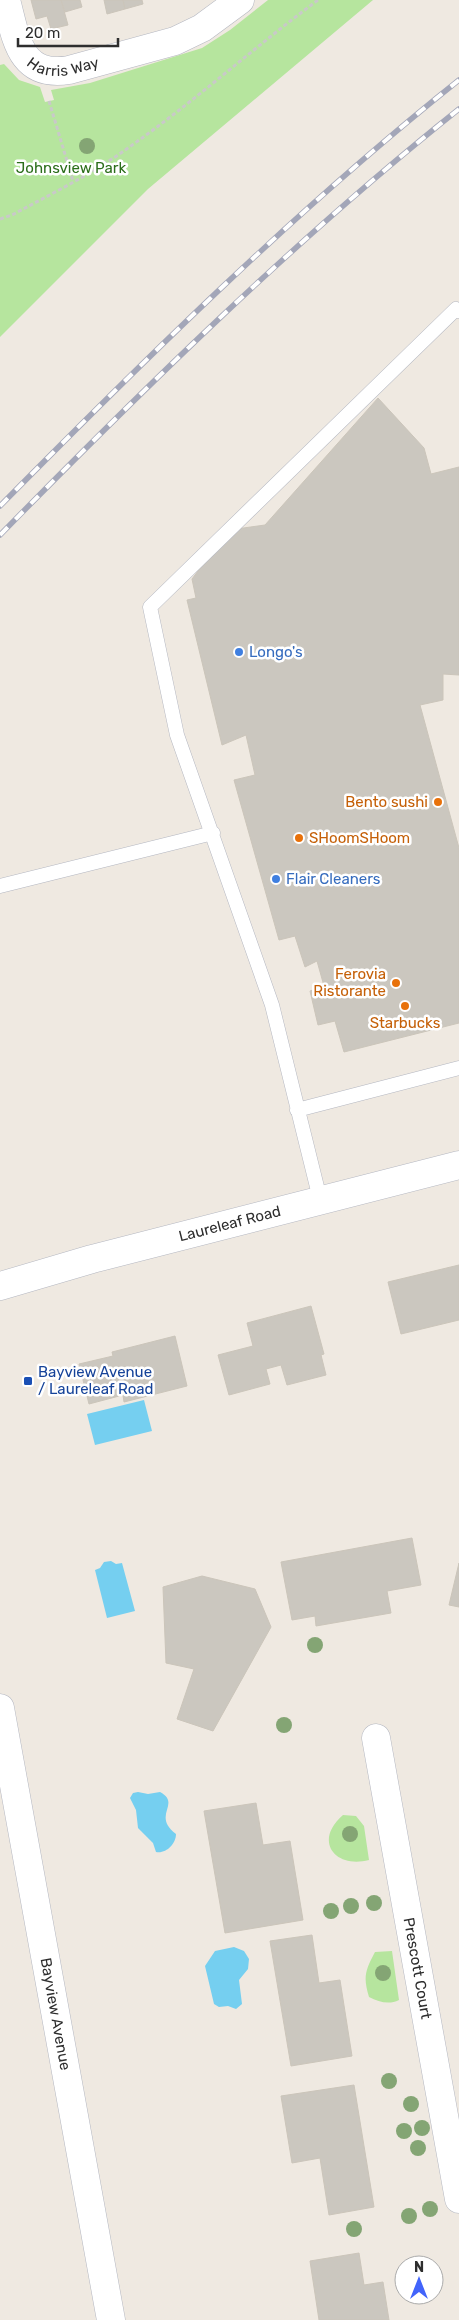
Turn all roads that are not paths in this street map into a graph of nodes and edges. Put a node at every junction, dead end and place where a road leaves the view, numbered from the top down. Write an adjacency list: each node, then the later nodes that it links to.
1 (6, 0): 2 (street, Harris Way)
2 (240, 0)
3 (459, 311): 4 (lane)
4 (212, 833): 5 (lane); 7 (lane)
5 (0, 886)
6 (459, 1068): 7 (lane)
7 (297, 1110): 9 (lane)
8 (459, 1165): 9 (street, Laureleaf Road)
9 (320, 1200): 10 (street, Laureleaf Road)
10 (0, 1286)
11 (0, 1708): 14 (street, Bayview Avenue)
12 (376, 1738): 13 (street, Prescott Court)
13 (459, 2199)
14 (111, 2320)

